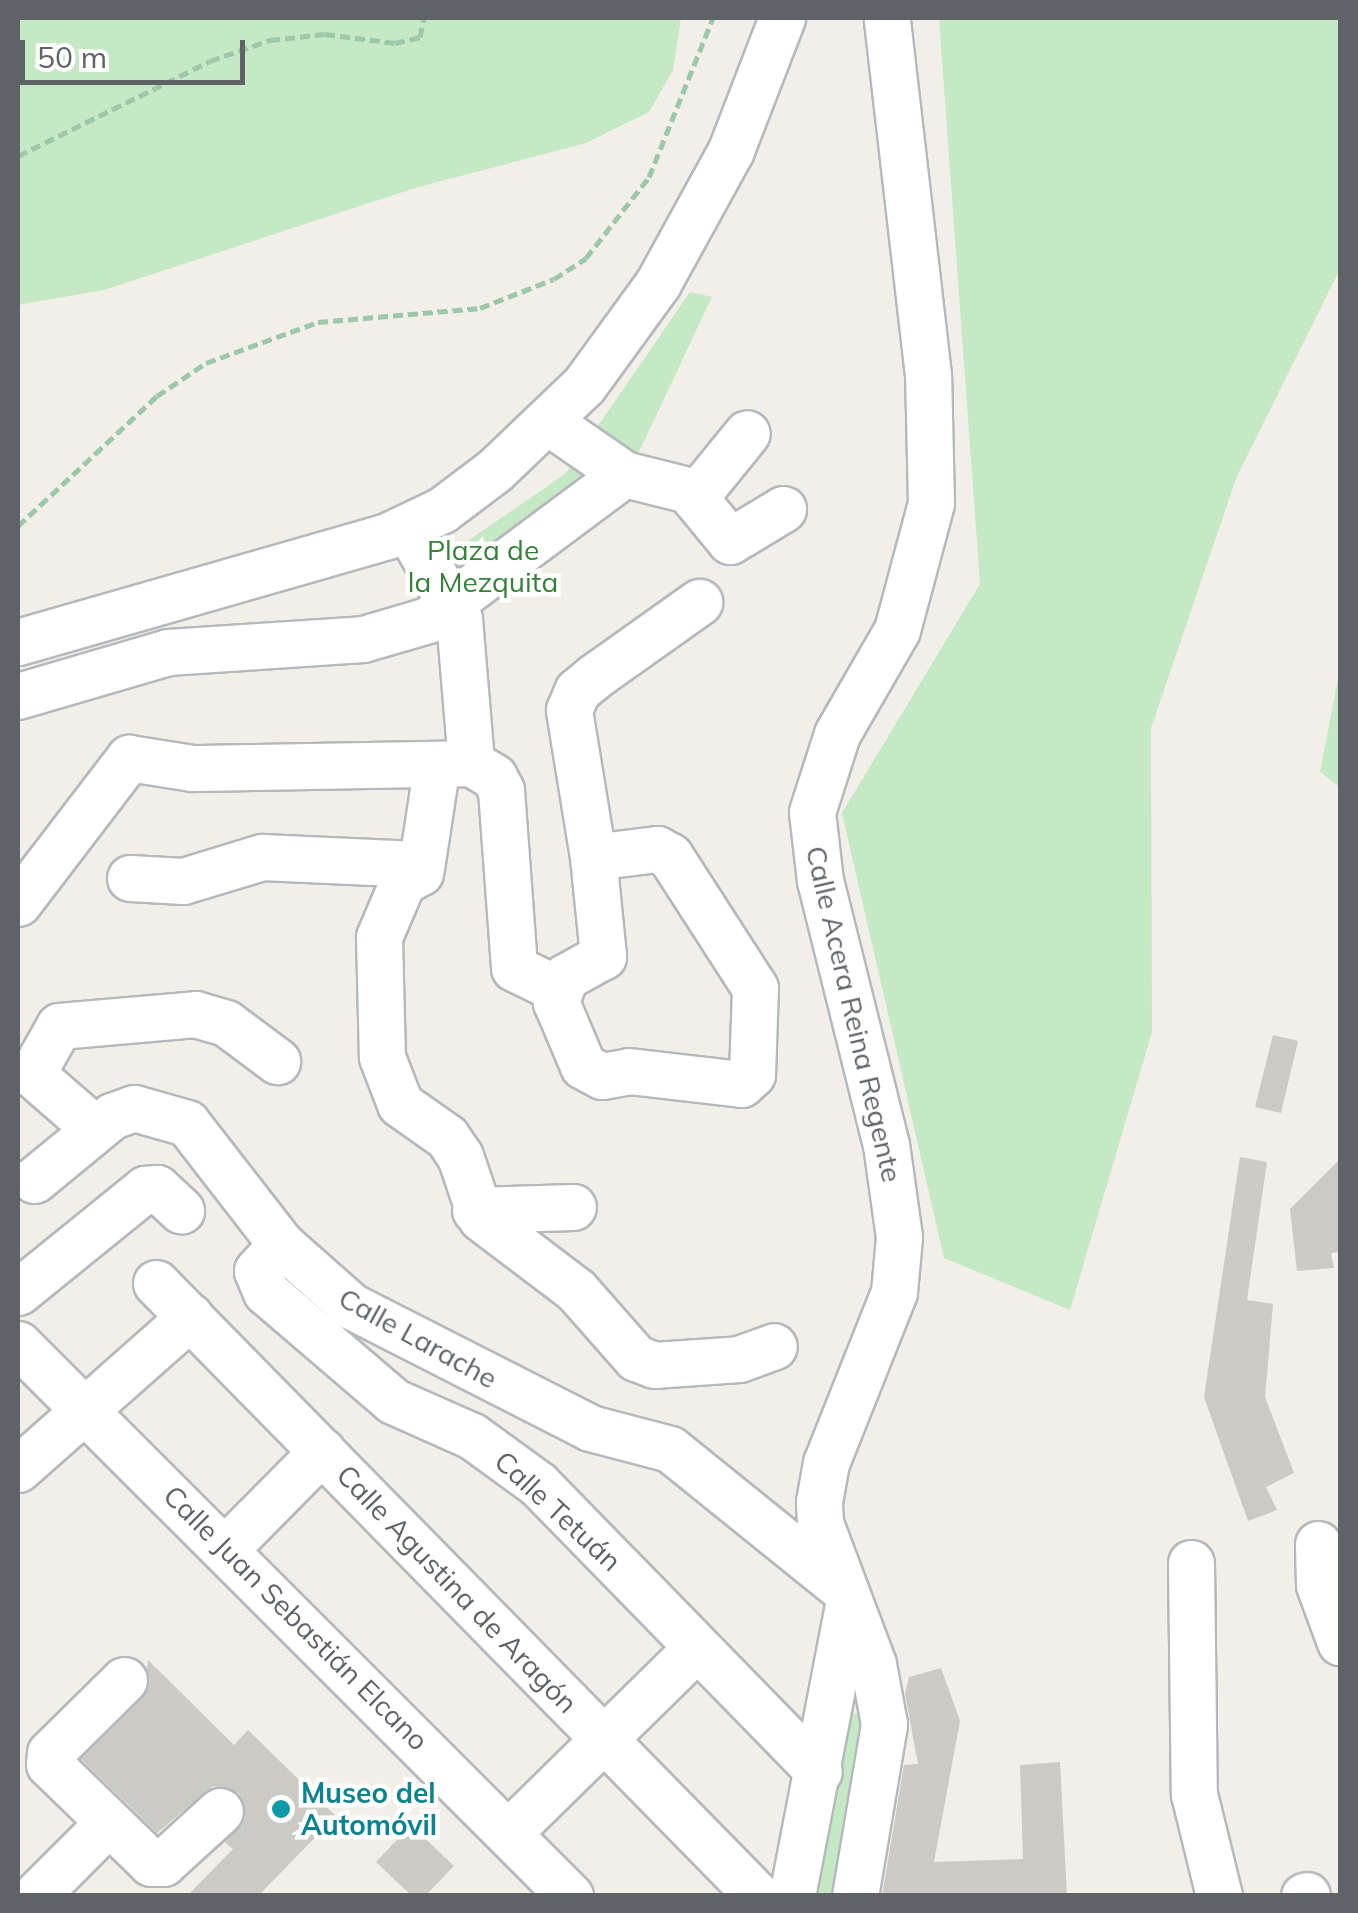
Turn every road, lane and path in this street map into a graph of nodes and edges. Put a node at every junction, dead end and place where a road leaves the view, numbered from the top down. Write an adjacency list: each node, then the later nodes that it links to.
1 (424, 18): 5 (path)
2 (713, 18): 11 (path)
3 (780, 20): 6 (street)
4 (883, 25): 41 (street, Calle Acera Reina Regente)
5 (18, 156)
6 (550, 424): 8 (street); 12 (street)
7 (747, 432): 9 (street)
8 (624, 474): 9 (street); 14 (street)
9 (694, 497): 10 (street)
10 (783, 508)
11 (18, 526)
12 (407, 527): 14 (street); 15 (street)
13 (699, 602): 18 (street)
14 (453, 604): 16 (street); 17 (street)
15 (18, 642)
16 (25, 702)
17 (454, 763): 19 (street); 21 (street); 22 (street)
18 (592, 857): 22 (street); 22 (street)
19 (421, 868): 20 (street); 28 (street)
20 (130, 878)
21 (18, 903)
22 (558, 989)
23 (277, 1061): 24 (street)
24 (94, 1128): 25 (street, Calle Larache); 29 (street, Calle Larache)
25 (34, 1180)
26 (573, 1207): 28 (street)
27 (181, 1210): 31 (street)
28 (475, 1210): 33 (street)
29 (280, 1244): 41 (street, Calle Larache); 43 (street, Calle Tetuán)
30 (156, 1282): 32 (street, Calle Agustina de Aragón)
31 (18, 1292)
32 (190, 1317): 35 (street); 36 (street, Calle Agustina de Aragón)
33 (774, 1346)
34 (24, 1364): 35 (street, Calle Juan Sebastián Elcano)
35 (86, 1412): 37 (street); 39 (street, Calle Juan Sebastián Elcano)
36 (322, 1451): 39 (street); 45 (street, Calle Agustina de Aragón)
37 (18, 1470)
38 (1318, 1544): 42 (street)
39 (228, 1547): 49 (street, Calle Juan Sebastián Elcano)
40 (1191, 1563): 55 (street)
41 (846, 1597): 46 (street); 54 (street, Calle Acera Reina Regente)
42 (1340, 1642)
43 (696, 1648): 45 (street); 46 (street, Calle Tetuán)
44 (124, 1680): 48 (street)
45 (604, 1738): 49 (street); 52 (street, Calle Agustina de Aragón)
46 (818, 1772): 53 (street)
47 (220, 1811): 48 (street)
48 (107, 1824): 50 (street)
49 (509, 1832): 51 (street, Calle Juan Sebastián Elcano)
50 (35, 1896)
51 (570, 1896)
52 (758, 1896)
53 (792, 1896)
54 (854, 1896)
55 (1220, 1896)

